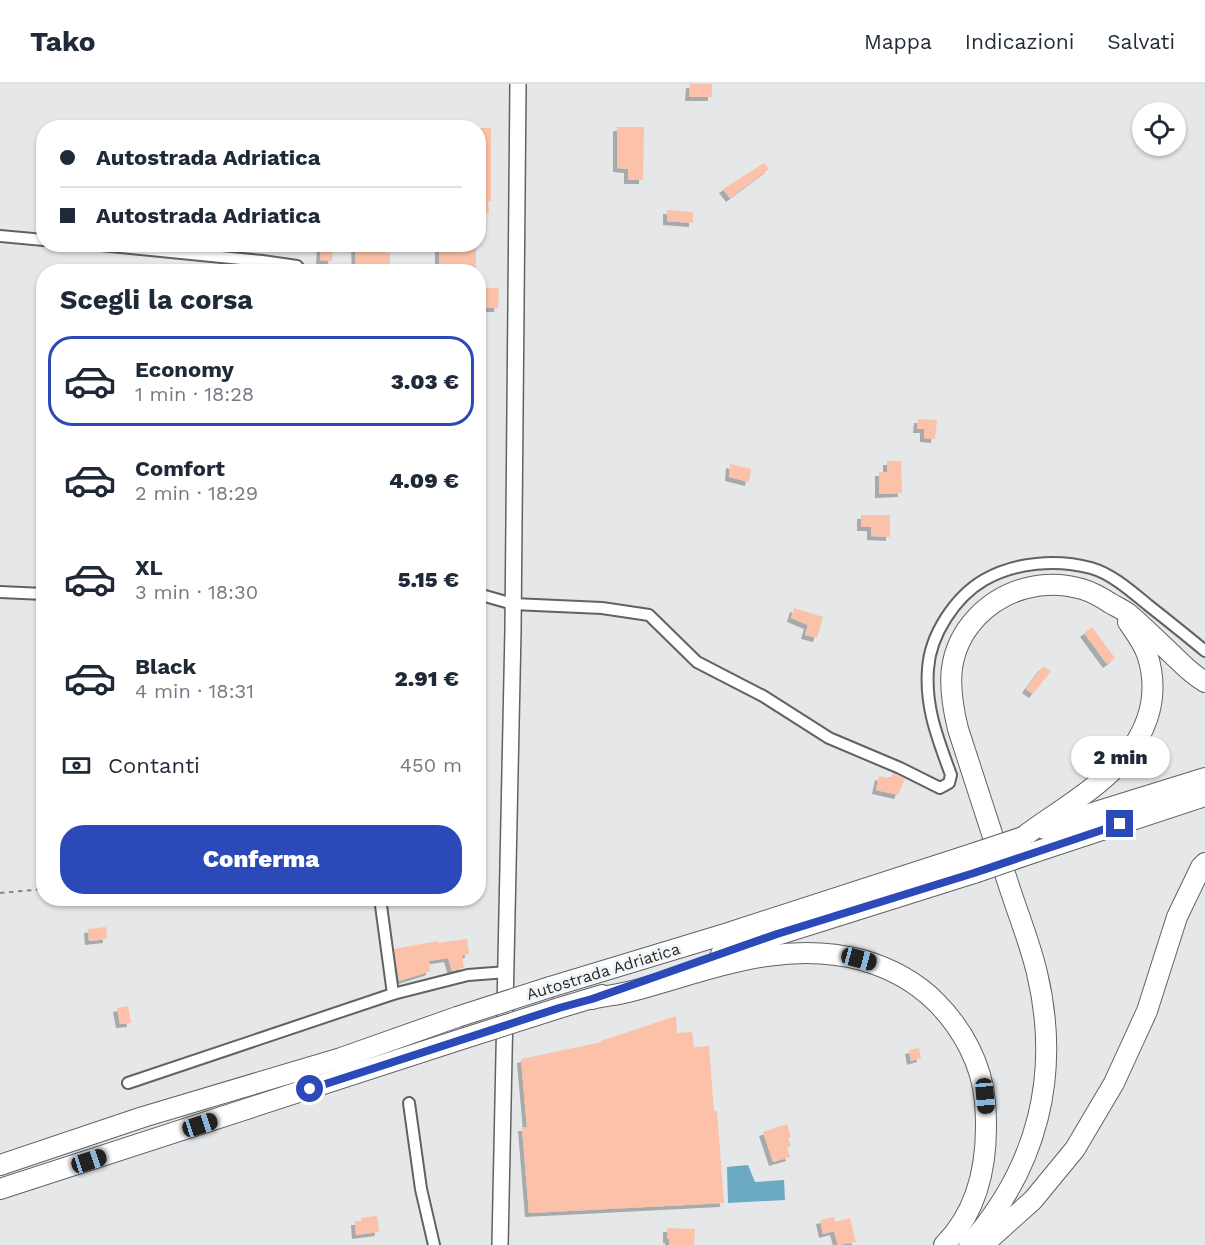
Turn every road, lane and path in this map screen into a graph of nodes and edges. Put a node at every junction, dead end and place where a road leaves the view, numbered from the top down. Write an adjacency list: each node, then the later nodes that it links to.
1 (518, 84): 10 (main road)
2 (0, 236): 3 (street)
3 (36, 239)
4 (170, 252): 5 (street)
5 (283, 264)
6 (0, 592): 7 (street)
7 (36, 594)
8 (486, 596): 10 (street)
9 (1110, 603): 12 (highway); 15 (highway); 31 (highway)
10 (513, 604): 11 (street); 21 (main road)
11 (1205, 651)
12 (1205, 682)
13 (1205, 778): 15 (highway, Autostrada Adriatica)
14 (1205, 796): 15 (highway, Autostrada Adriatica)
15 (1029, 844): 17 (highway, Autostrada Adriatica, bridge)
16 (1205, 862): 32 (highway)
17 (973, 864): 23 (highway, Autostrada Adriatica); 26 (highway, Autostrada Adriatica, bridge)
18 (36, 891): 19 (path)
19 (0, 893)
20 (381, 906): 22 (street)
21 (507, 972): 22 (street); 29 (main road)
22 (393, 994): 24 (street)
23 (592, 999): 27 (highway, Autostrada Adriatica, bridge); 30 (highway)
24 (128, 1083)
25 (409, 1103): 28 (street)
26 (0, 1165)
27 (0, 1189)
28 (434, 1245)
29 (500, 1245)
30 (944, 1245)
31 (969, 1245)
32 (983, 1245)

